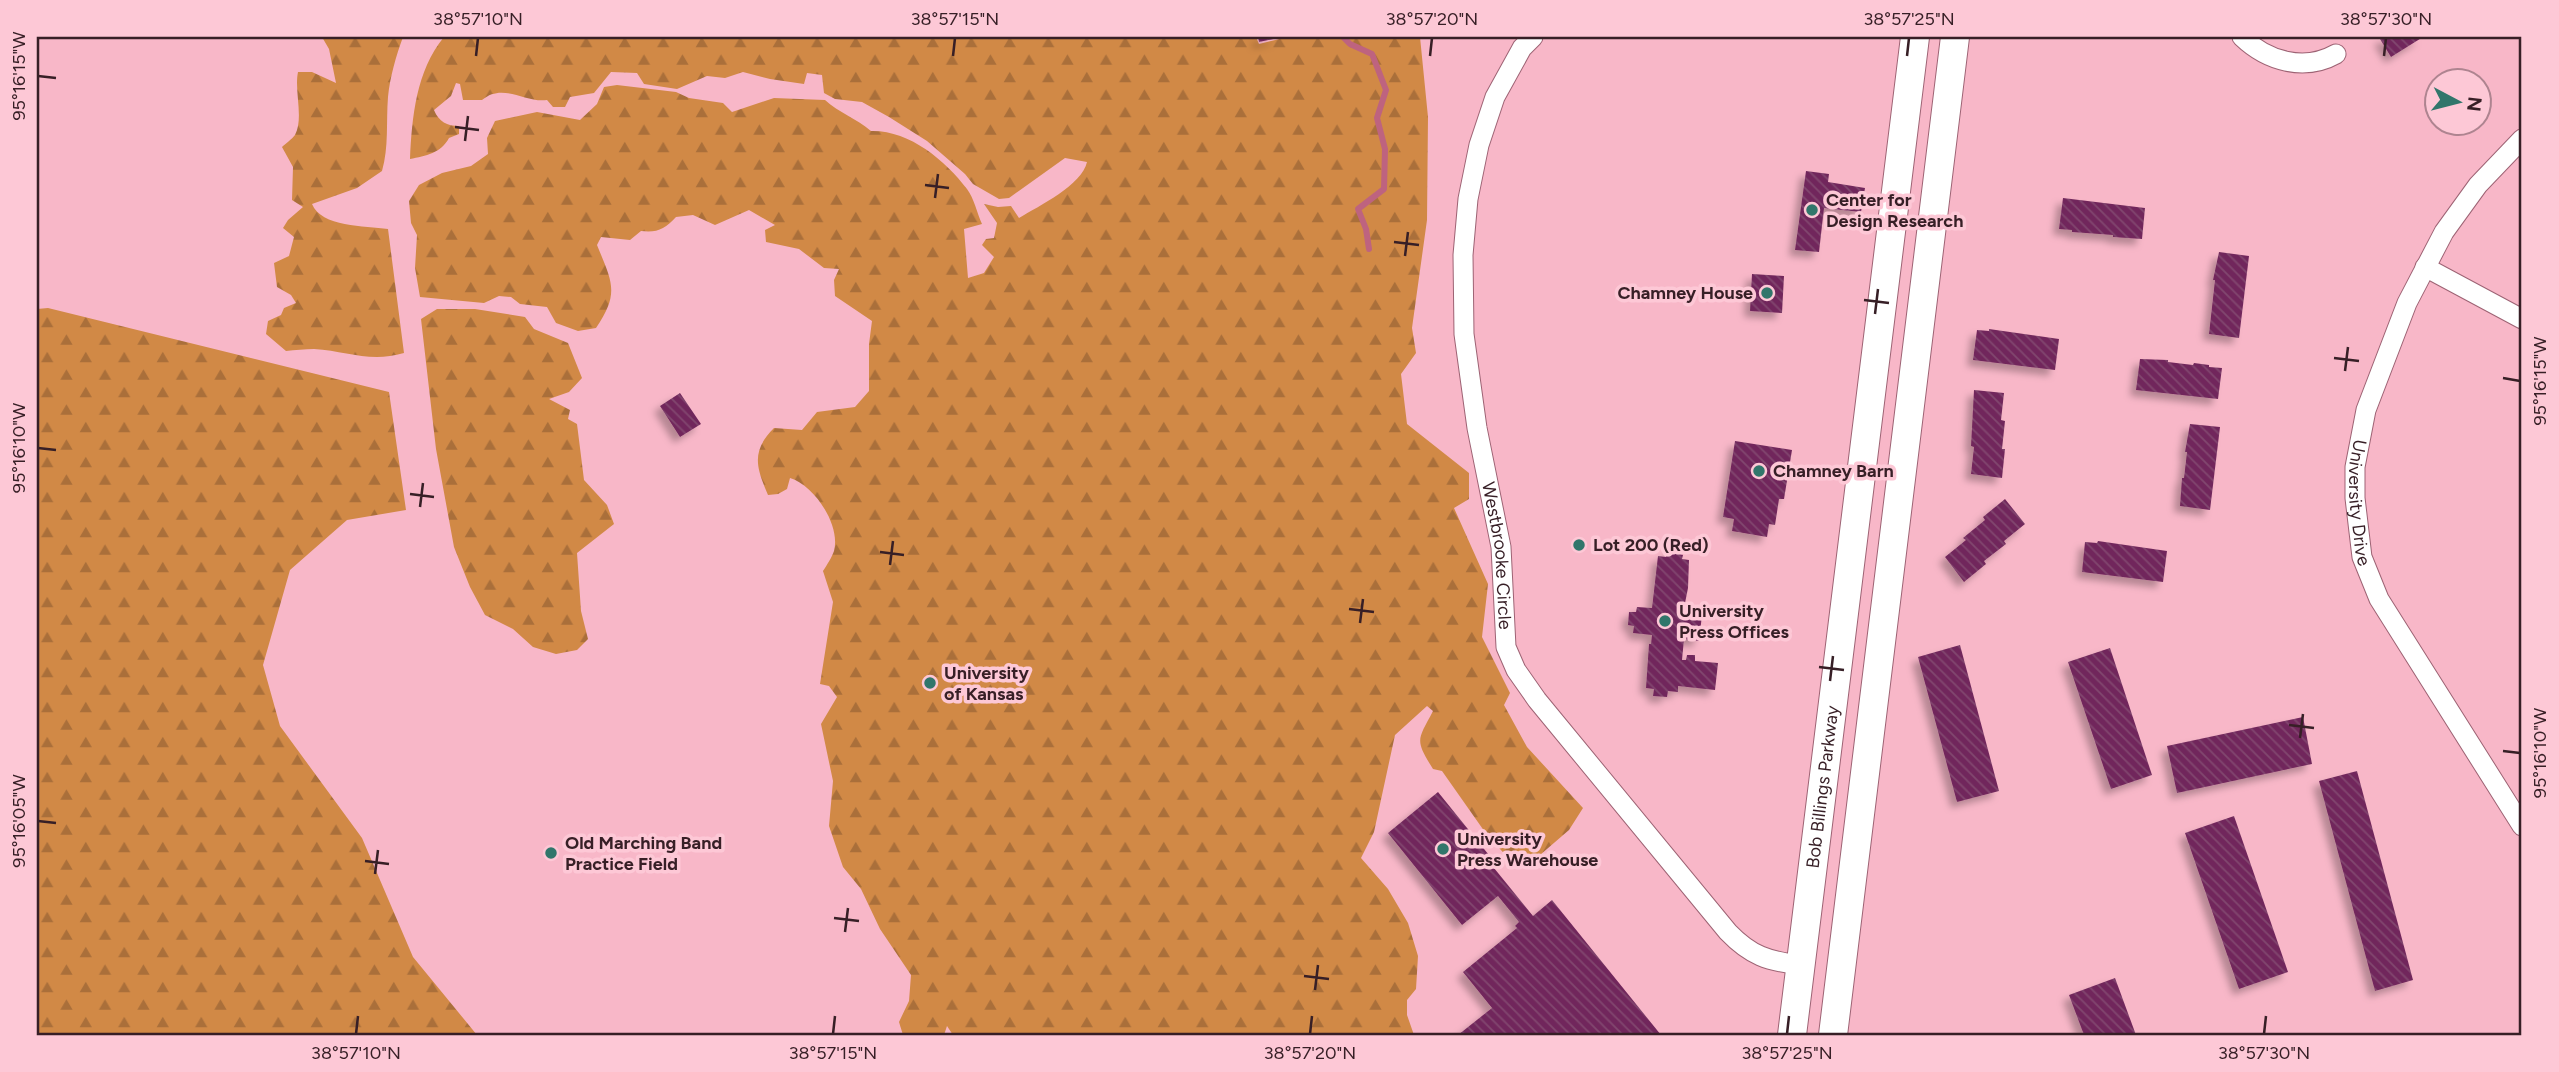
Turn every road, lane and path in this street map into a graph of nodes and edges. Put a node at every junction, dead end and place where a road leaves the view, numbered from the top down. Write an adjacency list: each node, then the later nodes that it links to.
1 (1532, 37): 10 (street, Westbrooke Circle)
2 (1915, 37): 10 (main road, Bob Billings Parkway)
3 (1955, 37): 12 (main road)
4 (2242, 37): 5 (street)
5 (2336, 54)
6 (2522, 139): 7 (street, University Drive)
7 (2425, 267): 8 (street); 9 (street, University Drive)
8 (2522, 319)
9 (2522, 826)
10 (1800, 965): 11 (main road, Bob Billings Parkway)
11 (1792, 1035)
12 (1833, 1035)

